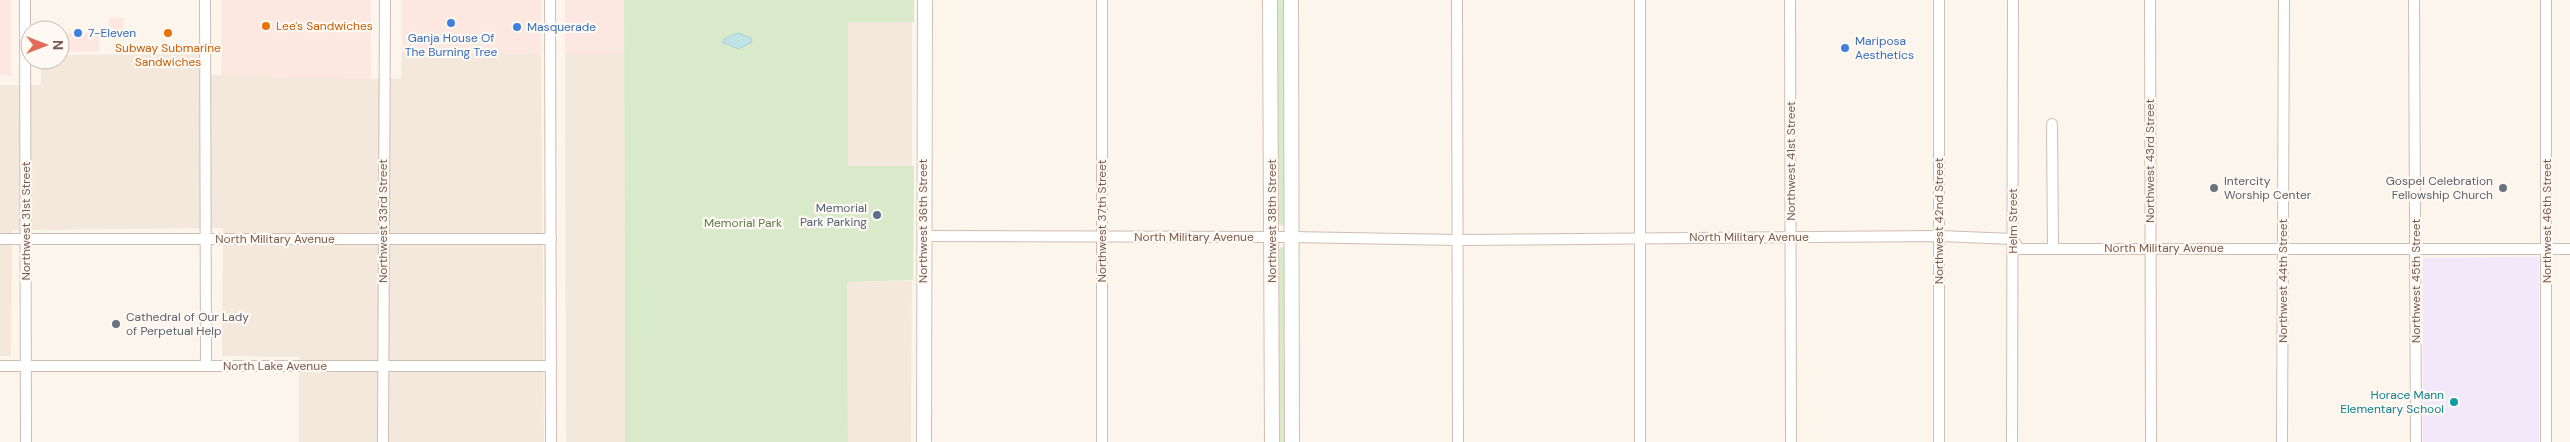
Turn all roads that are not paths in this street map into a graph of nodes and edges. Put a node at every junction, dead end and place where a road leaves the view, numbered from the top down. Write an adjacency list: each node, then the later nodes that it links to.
1 (25, 0): 28 (street, Northwest 31st Street)
2 (205, 0): 29 (street)
3 (385, 0): 30 (street, Northwest 33rd Street)
4 (550, 0): 26 (street)
5 (925, 0): 19 (street, Northwest 36th Street)
6 (1102, 0): 21 (street, Northwest 37th Street)
7 (1270, 0): 22 (street, Northwest 38th Street)
8 (1291, 0): 23 (street, Northwest 38th Street)
9 (1457, 0): 32 (street)
10 (1640, 0): 24 (street)
11 (1790, 0): 25 (street, Northwest 41st Street)
12 (1939, 0): 20 (street, Northwest 42nd Street)
13 (2013, 0): 31 (street, Helm Street)
14 (2150, 0): 33 (street, Northwest 43rd Street)
15 (2284, 0): 34 (street, Northwest 44th Street)
16 (2414, 0): 36 (street, Northwest 45th Street)
17 (2546, 0): 37 (street, Northwest 46th Street)
18 (2052, 124): 35 (street)
19 (923, 236): 21 (street, North Military Avenue); 47 (street, Northwest 36th Street)
20 (1940, 236): 25 (street, North Military Avenue); 31 (street, North Military Avenue); 54 (street, Northwest 42nd Street)
21 (1102, 237): 22 (street, North Military Avenue); 48 (street, Northwest 37th Street)
22 (1272, 237): 23 (street, North Military Avenue); 49 (street, Northwest 38th Street)
23 (1292, 237): 32 (street, North Military Avenue); 50 (street, Northwest 38th Street)
24 (1640, 237): 25 (street, North Military Avenue); 32 (street, North Military Avenue); 52 (street)
25 (1791, 237): 53 (street, Northwest 41st Street)
26 (551, 238): 30 (street, North Military Avenue); 43 (street)
27 (0, 239): 28 (street, North Military Avenue)
28 (26, 239): 29 (street, North Military Avenue); 40 (street, Northwest 31st Street)
29 (206, 239): 30 (street, North Military Avenue); 41 (street)
30 (383, 239): 42 (street, Northwest 33rd Street)
31 (2013, 239): 35 (street, North Military Avenue); 55 (street, Helm Street)
32 (1457, 240): 51 (street)
33 (2150, 248): 34 (street, North Military Avenue); 35 (street, North Military Avenue); 56 (street, Northwest 43rd Street)
34 (2283, 248): 36 (street, North Military Avenue); 57 (street, Northwest 44th Street)
35 (2054, 249)
36 (2416, 249): 37 (street, North Military Avenue); 58 (street, Northwest 45th Street)
37 (2548, 249): 38 (street, North Military Avenue); 59 (street, Northwest 46th Street)
38 (2570, 249)
39 (0, 366): 40 (street, North Lake Avenue)
40 (26, 366): 41 (street, North Lake Avenue); 44 (street, Northwest 31st Street)
41 (206, 366): 42 (street, North Lake Avenue)
42 (383, 366): 43 (street, North Lake Avenue); 45 (street, Northwest 33rd Street)
43 (551, 366): 46 (street)
44 (26, 442)
45 (383, 442)
46 (551, 442)
47 (924, 442)
48 (1102, 442)
49 (1272, 442)
50 (1292, 442)
51 (1458, 442)
52 (1640, 442)
53 (1791, 442)
54 (1939, 442)
55 (2012, 442)
56 (2152, 442)
57 (2282, 442)
58 (2416, 442)
59 (2546, 442)

